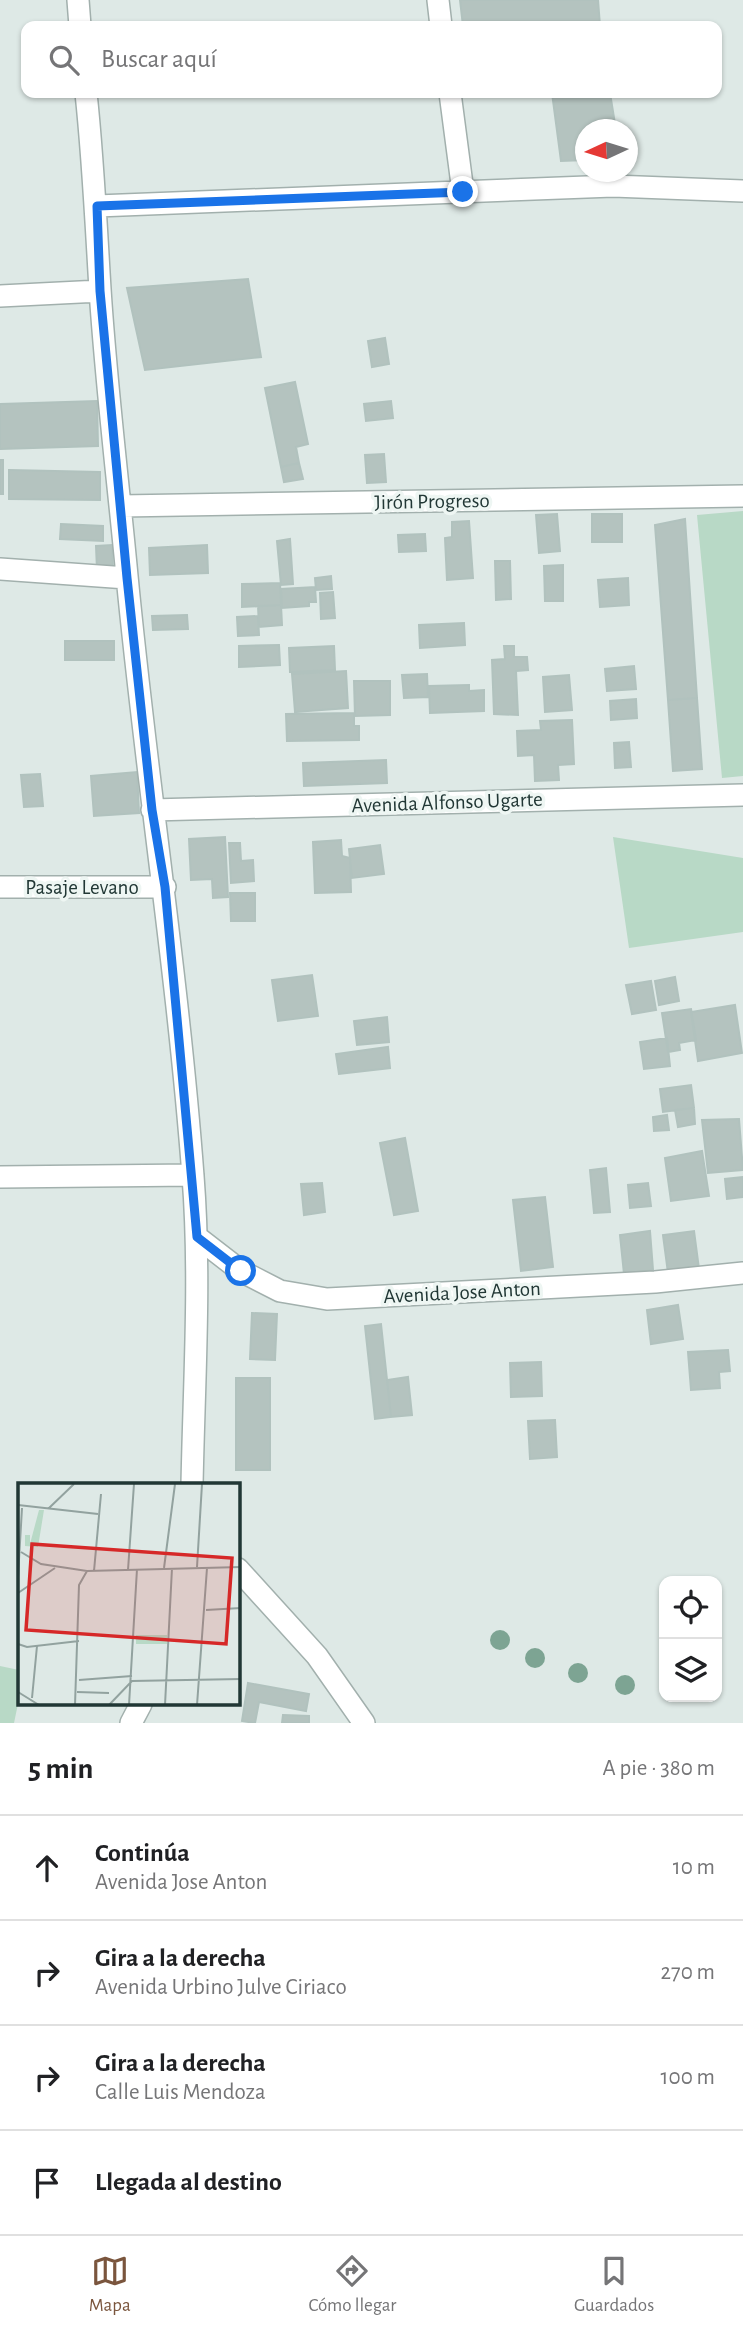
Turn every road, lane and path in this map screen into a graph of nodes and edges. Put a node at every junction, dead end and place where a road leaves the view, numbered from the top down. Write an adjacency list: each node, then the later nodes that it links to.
1 (78, 0): 3 (street)
2 (438, 0): 4 (street)
3 (80, 21)
4 (440, 21)
5 (86, 98): 9 (street)
6 (451, 98): 8 (street)
7 (743, 191): 8 (street)
8 (463, 192): 9 (street)
9 (97, 206): 10 (street)
10 (100, 291): 11 (street); 13 (street)
11 (0, 296)
12 (743, 496): 13 (street, Jirón Progreso)
13 (121, 506): 15 (street)
14 (0, 569): 15 (street)
15 (127, 578): 17 (street)
16 (743, 795): 17 (street, Avenida Alfonso Ugarte)
17 (152, 810): 19 (street)
18 (0, 887): 19 (street, Pasaje Levano)
19 (165, 887): 20 (street)
20 (193, 1175): 21 (street); 22 (street)
21 (0, 1177)
22 (197, 1237): 23 (street, Avenida Jose Anton); 24 (street)
23 (743, 1273)
24 (192, 1483)
25 (240, 1571): 28 (street)
26 (140, 1706): 27 (street)
27 (131, 1723)
28 (364, 1723)

